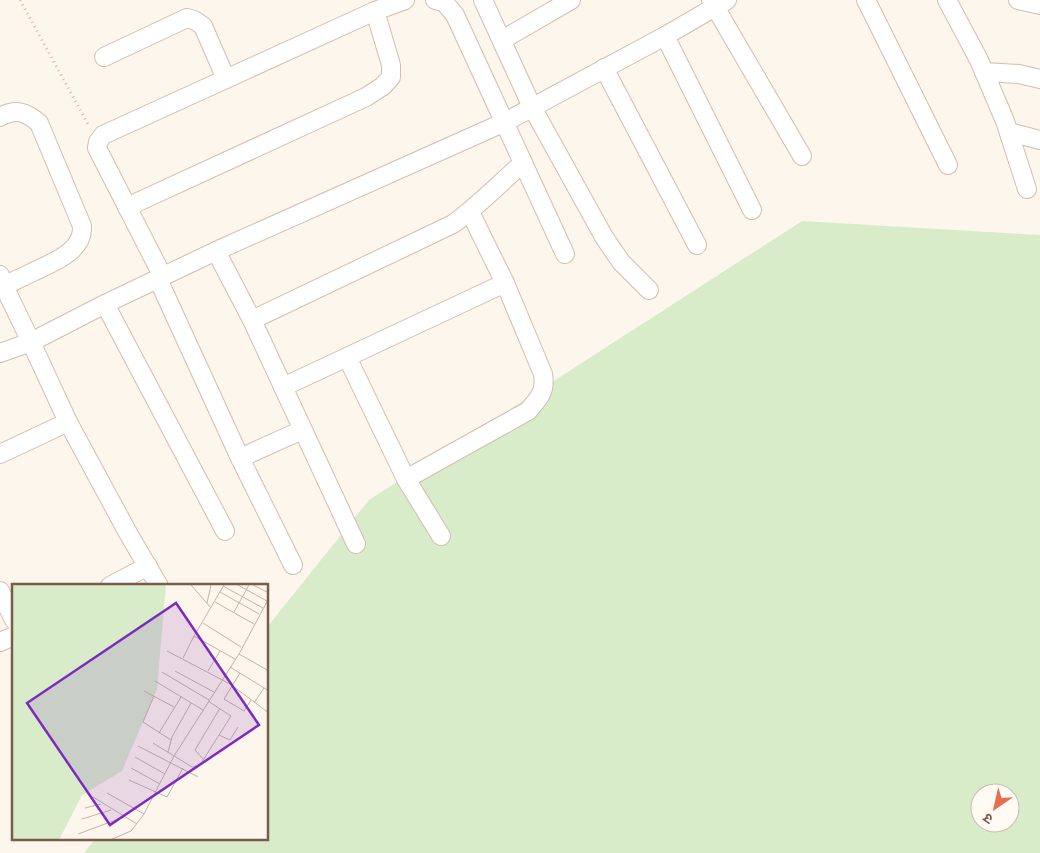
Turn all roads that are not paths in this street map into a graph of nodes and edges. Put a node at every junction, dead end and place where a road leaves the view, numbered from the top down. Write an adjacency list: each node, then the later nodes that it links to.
1 (405, 0): 10 (street)
2 (435, 0): 20 (street)
3 (484, 0): 12 (street)
4 (571, 0): 12 (street)
5 (866, 0): 25 (street)
6 (947, 0): 15 (street)
7 (1018, 0): 9 (street)
8 (718, 2): 11 (street); 23 (street)
9 (1040, 5)
10 (375, 10): 16 (street); 27 (street)
11 (666, 36): 14 (street); 28 (street)
12 (502, 40): 18 (street)
13 (104, 57): 16 (street)
14 (604, 68): 18 (street); 30 (street)
15 (984, 72): 17 (street); 21 (street)
16 (226, 79): 27 (street)
17 (1040, 79)
18 (532, 107): 20 (street); 36 (street)
19 (0, 117): 34 (street)
20 (505, 122): 24 (street); 31 (street)
21 (1009, 132): 22 (street); 26 (street)
22 (1040, 140)
23 (802, 156)
24 (523, 163): 29 (street); 32 (street)
25 (948, 165)
26 (1027, 189)
27 (127, 207): 33 (street)
28 (752, 210)
29 (470, 212): 35 (street); 38 (street)
30 (697, 245)
31 (216, 251): 33 (street); 38 (street)
32 (565, 254)
33 (157, 280): 37 (street); 46 (street)
34 (1, 282): 39 (street)
35 (505, 283): 41 (street); 47 (street)
36 (649, 290)
37 (105, 304): 39 (street); 48 (street)
38 (252, 320): 42 (street)
39 (32, 342): 40 (street); 43 (street)
40 (0, 353)
41 (347, 357): 42 (street); 47 (street)
42 (282, 387): 44 (street)
43 (68, 422): 45 (street); 52 (street)
44 (302, 430): 46 (street); 50 (street)
45 (0, 454)
46 (240, 458): 51 (street)
47 (406, 479): 49 (street)
48 (225, 531)
49 (440, 536)
50 (356, 544)
51 (294, 565)
52 (148, 566): 53 (street); 54 (street)
53 (114, 584)
54 (158, 584)
55 (0, 590): 56 (street)
56 (12, 616)
57 (12, 637): 58 (street)
58 (0, 642)

